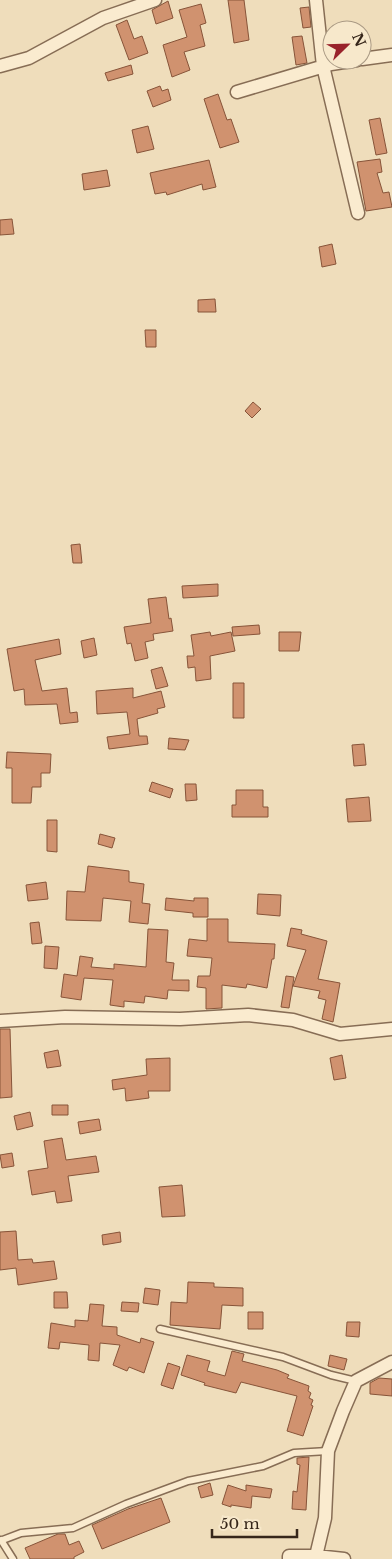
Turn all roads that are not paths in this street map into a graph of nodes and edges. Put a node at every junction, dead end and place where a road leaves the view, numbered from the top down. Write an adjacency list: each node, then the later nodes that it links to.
1 (155, 0): 6 (street)
2 (316, 0): 4 (street)
3 (392, 55): 5 (street)
4 (322, 57)
5 (372, 58)
6 (0, 66)
7 (322, 66): 9 (street)
8 (324, 70): 10 (street)
9 (237, 92)
10 (358, 213)
11 (0, 1021): 12 (street)
12 (392, 1029)
13 (160, 1329): 15 (lane)
14 (392, 1362): 15 (street)
15 (356, 1381): 16 (street)
16 (328, 1451): 17 (lane); 18 (street)
17 (1, 1541): 19 (lane)
18 (316, 1556): 20 (street); 21 (street)
19 (13, 1559)
20 (289, 1559)
21 (344, 1559)

